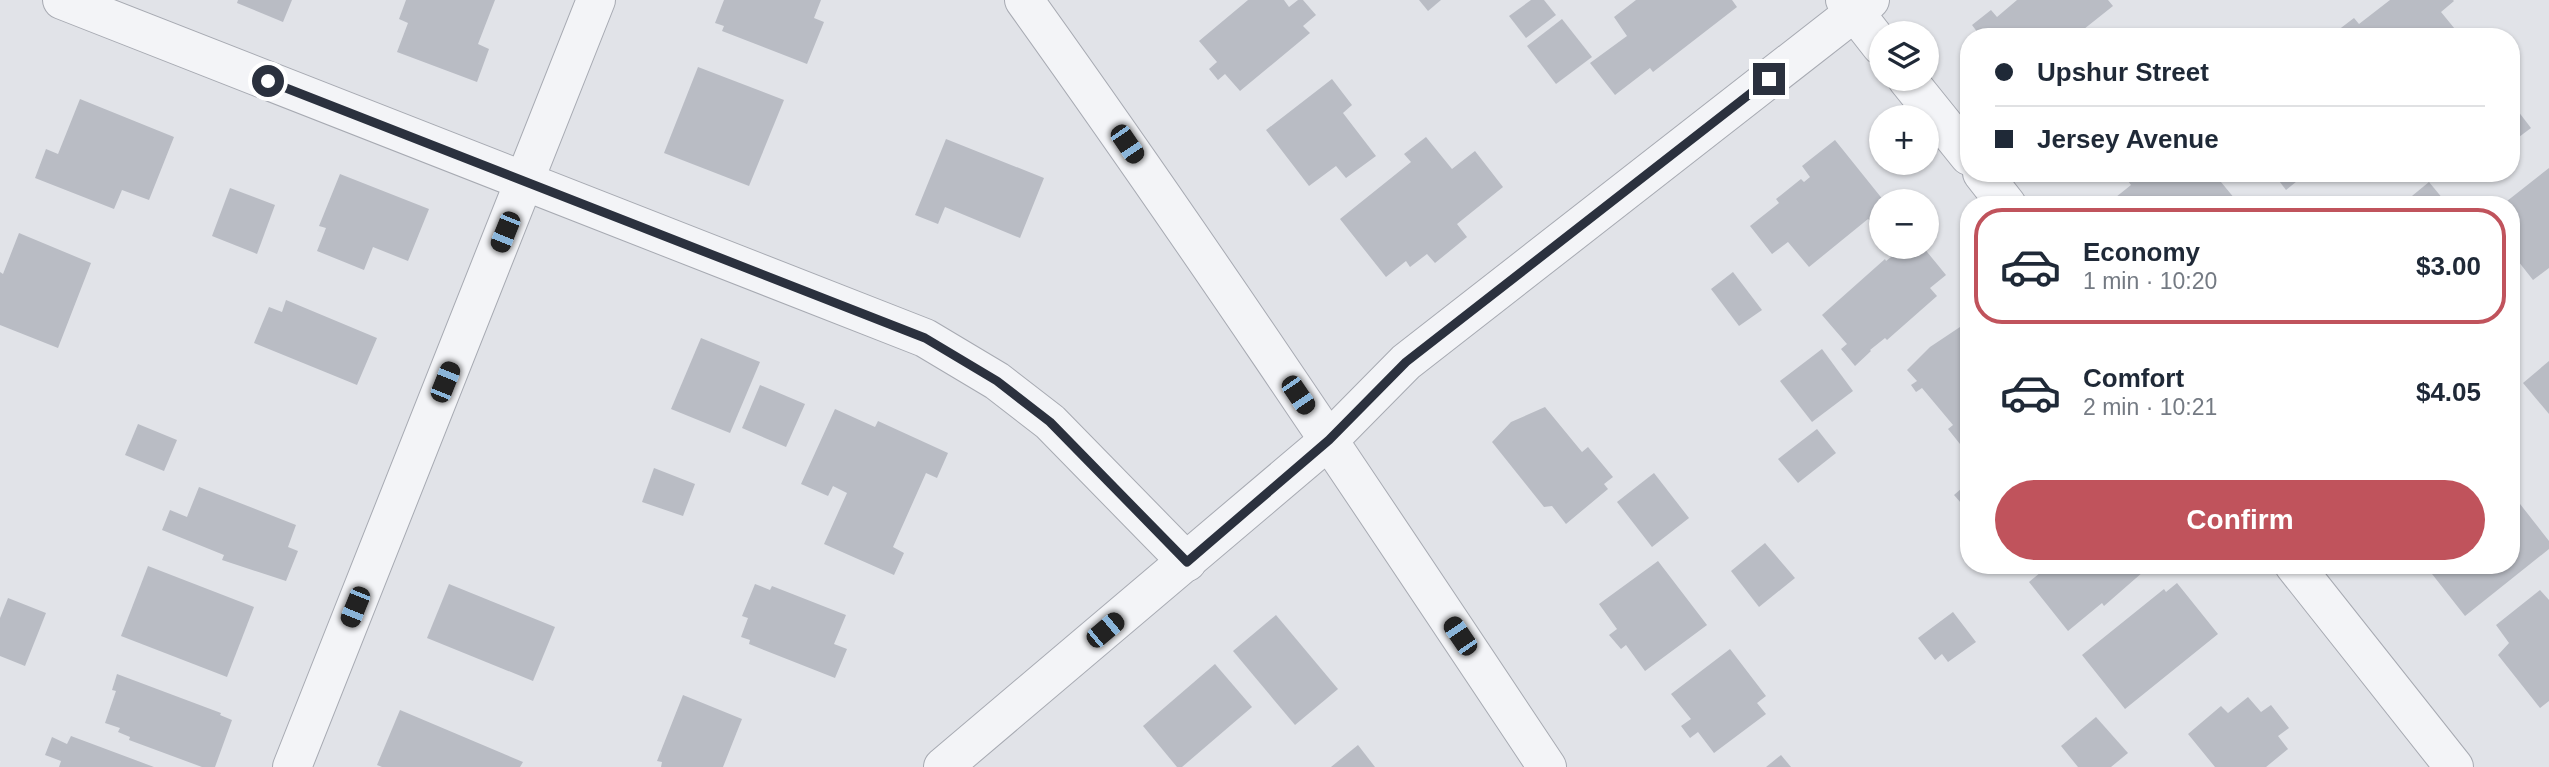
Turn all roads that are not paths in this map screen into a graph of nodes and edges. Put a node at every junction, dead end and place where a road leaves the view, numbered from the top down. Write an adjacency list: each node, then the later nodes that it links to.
1 (62, 0): 8 (street)
2 (596, 0): 8 (street)
3 (1024, 0): 11 (street)
4 (1856, 4): 5 (street); 11 (street)
5 (1869, 26)
6 (1917, 91): 7 (street)
7 (1960, 145)
8 (525, 182): 12 (street); 14 (street)
9 (1989, 182): 10 (street)
10 (2000, 196)
11 (1329, 440): 12 (street); 16 (street)
12 (1187, 562): 15 (street)
13 (2301, 574): 17 (street)
14 (292, 767)
15 (943, 767)
16 (1547, 767)
17 (2454, 767)

